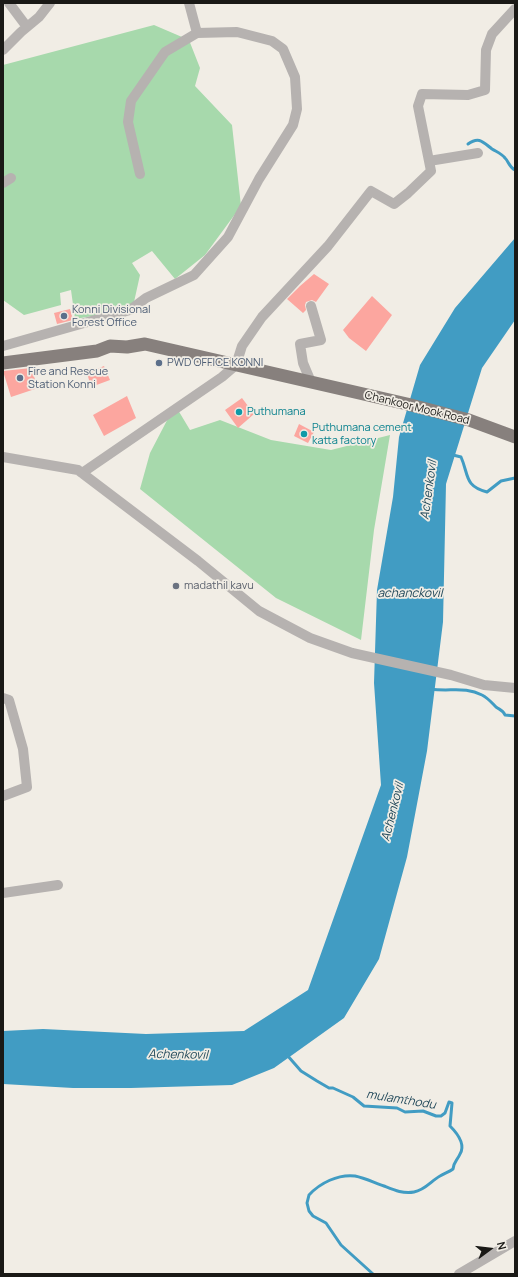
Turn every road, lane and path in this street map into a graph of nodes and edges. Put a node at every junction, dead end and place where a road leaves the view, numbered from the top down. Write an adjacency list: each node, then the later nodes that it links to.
1 (9, 3): 5 (street)
2 (50, 3): 5 (street)
3 (189, 3): 6 (street)
4 (515, 8): 9 (street)
5 (27, 27): 7 (street)
6 (196, 33): 10 (street); 12 (street)
7 (3, 50)
8 (478, 153): 9 (street)
9 (429, 161): 14 (street)
10 (140, 174)
11 (311, 306): 15 (street)
12 (3, 346)
13 (3, 363): 14 (main road, Chankoor Mook Road)
14 (236, 365): 15 (main road, Chankoor Mook Road); 18 (street)
15 (317, 384): 16 (main road, Chankoor Mook Road)
16 (512, 436)
17 (3, 457): 18 (street)
18 (82, 473): 19 (street)
19 (515, 688)
20 (3, 698): 21 (street)
21 (3, 796)
22 (58, 885): 23 (street)
23 (3, 893)
24 (515, 1241): 25 (street)
25 (459, 1274)

